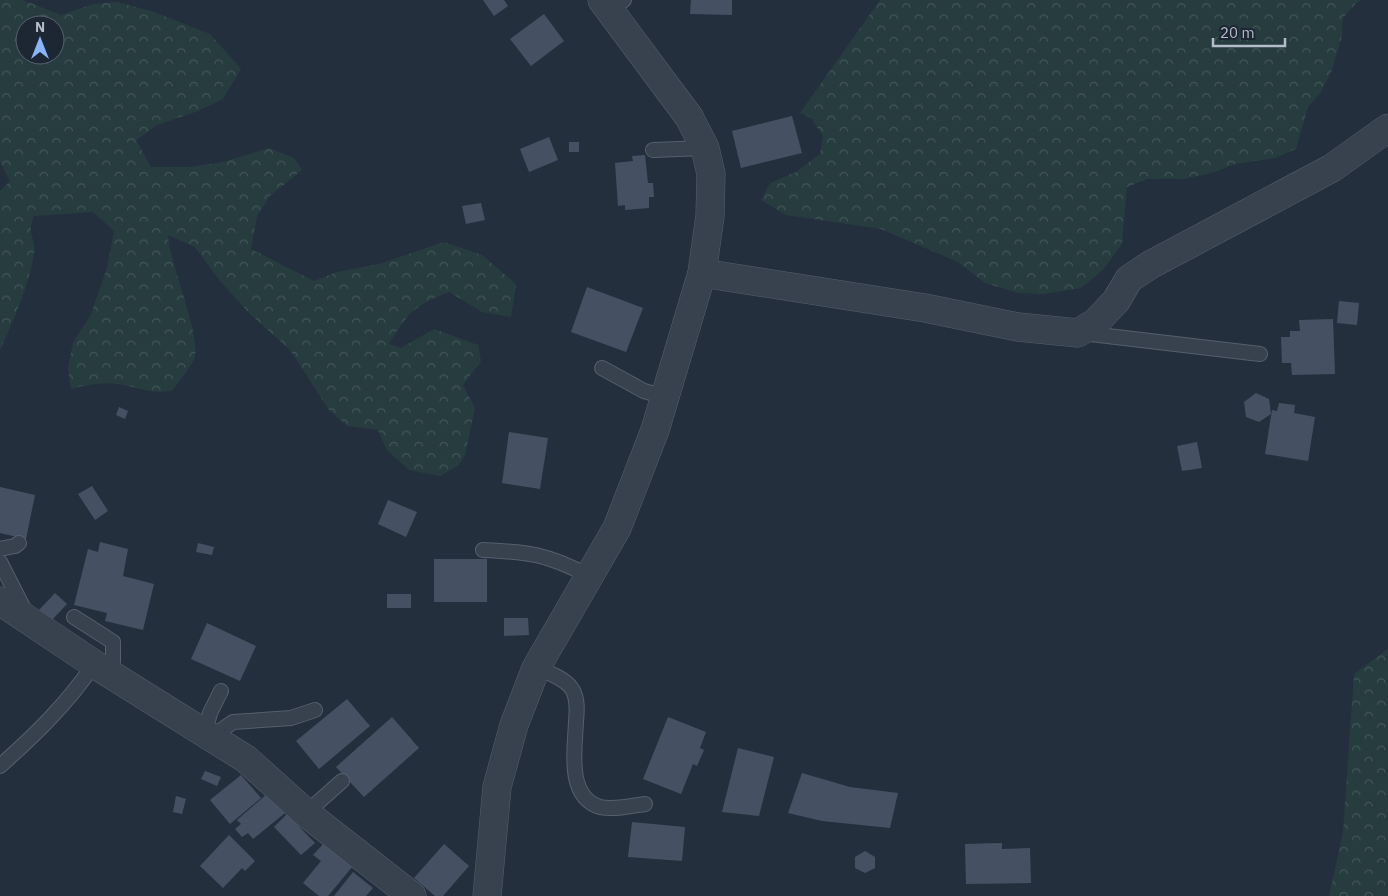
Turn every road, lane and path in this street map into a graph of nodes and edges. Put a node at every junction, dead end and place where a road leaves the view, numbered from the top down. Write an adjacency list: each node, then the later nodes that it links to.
1 (612, 4): 3 (street)
2 (1388, 128): 6 (street)
3 (705, 148): 4 (lane); 5 (street)
4 (653, 150)
5 (702, 273): 6 (street); 9 (street)
6 (1078, 333): 7 (lane)
7 (1260, 354)
8 (602, 368): 9 (lane)
9 (665, 397): 14 (street)
10 (19, 543): 11 (lane)
11 (0, 549)
12 (483, 550): 14 (lane)
13 (0, 562): 17 (lane)
14 (589, 576): 19 (street)
15 (0, 601): 17 (street)
16 (74, 617): 18 (lane)
17 (28, 619): 18 (street)
18 (102, 668): 22 (street); 23 (lane)
19 (536, 668): 25 (lane); 28 (street)
20 (221, 691): 22 (lane)
21 (315, 710): 22 (lane)
22 (209, 734): 26 (street)
23 (0, 766)
24 (342, 781): 26 (lane)
25 (646, 804)
26 (306, 813): 27 (street)
27 (412, 896)
28 (487, 896)

